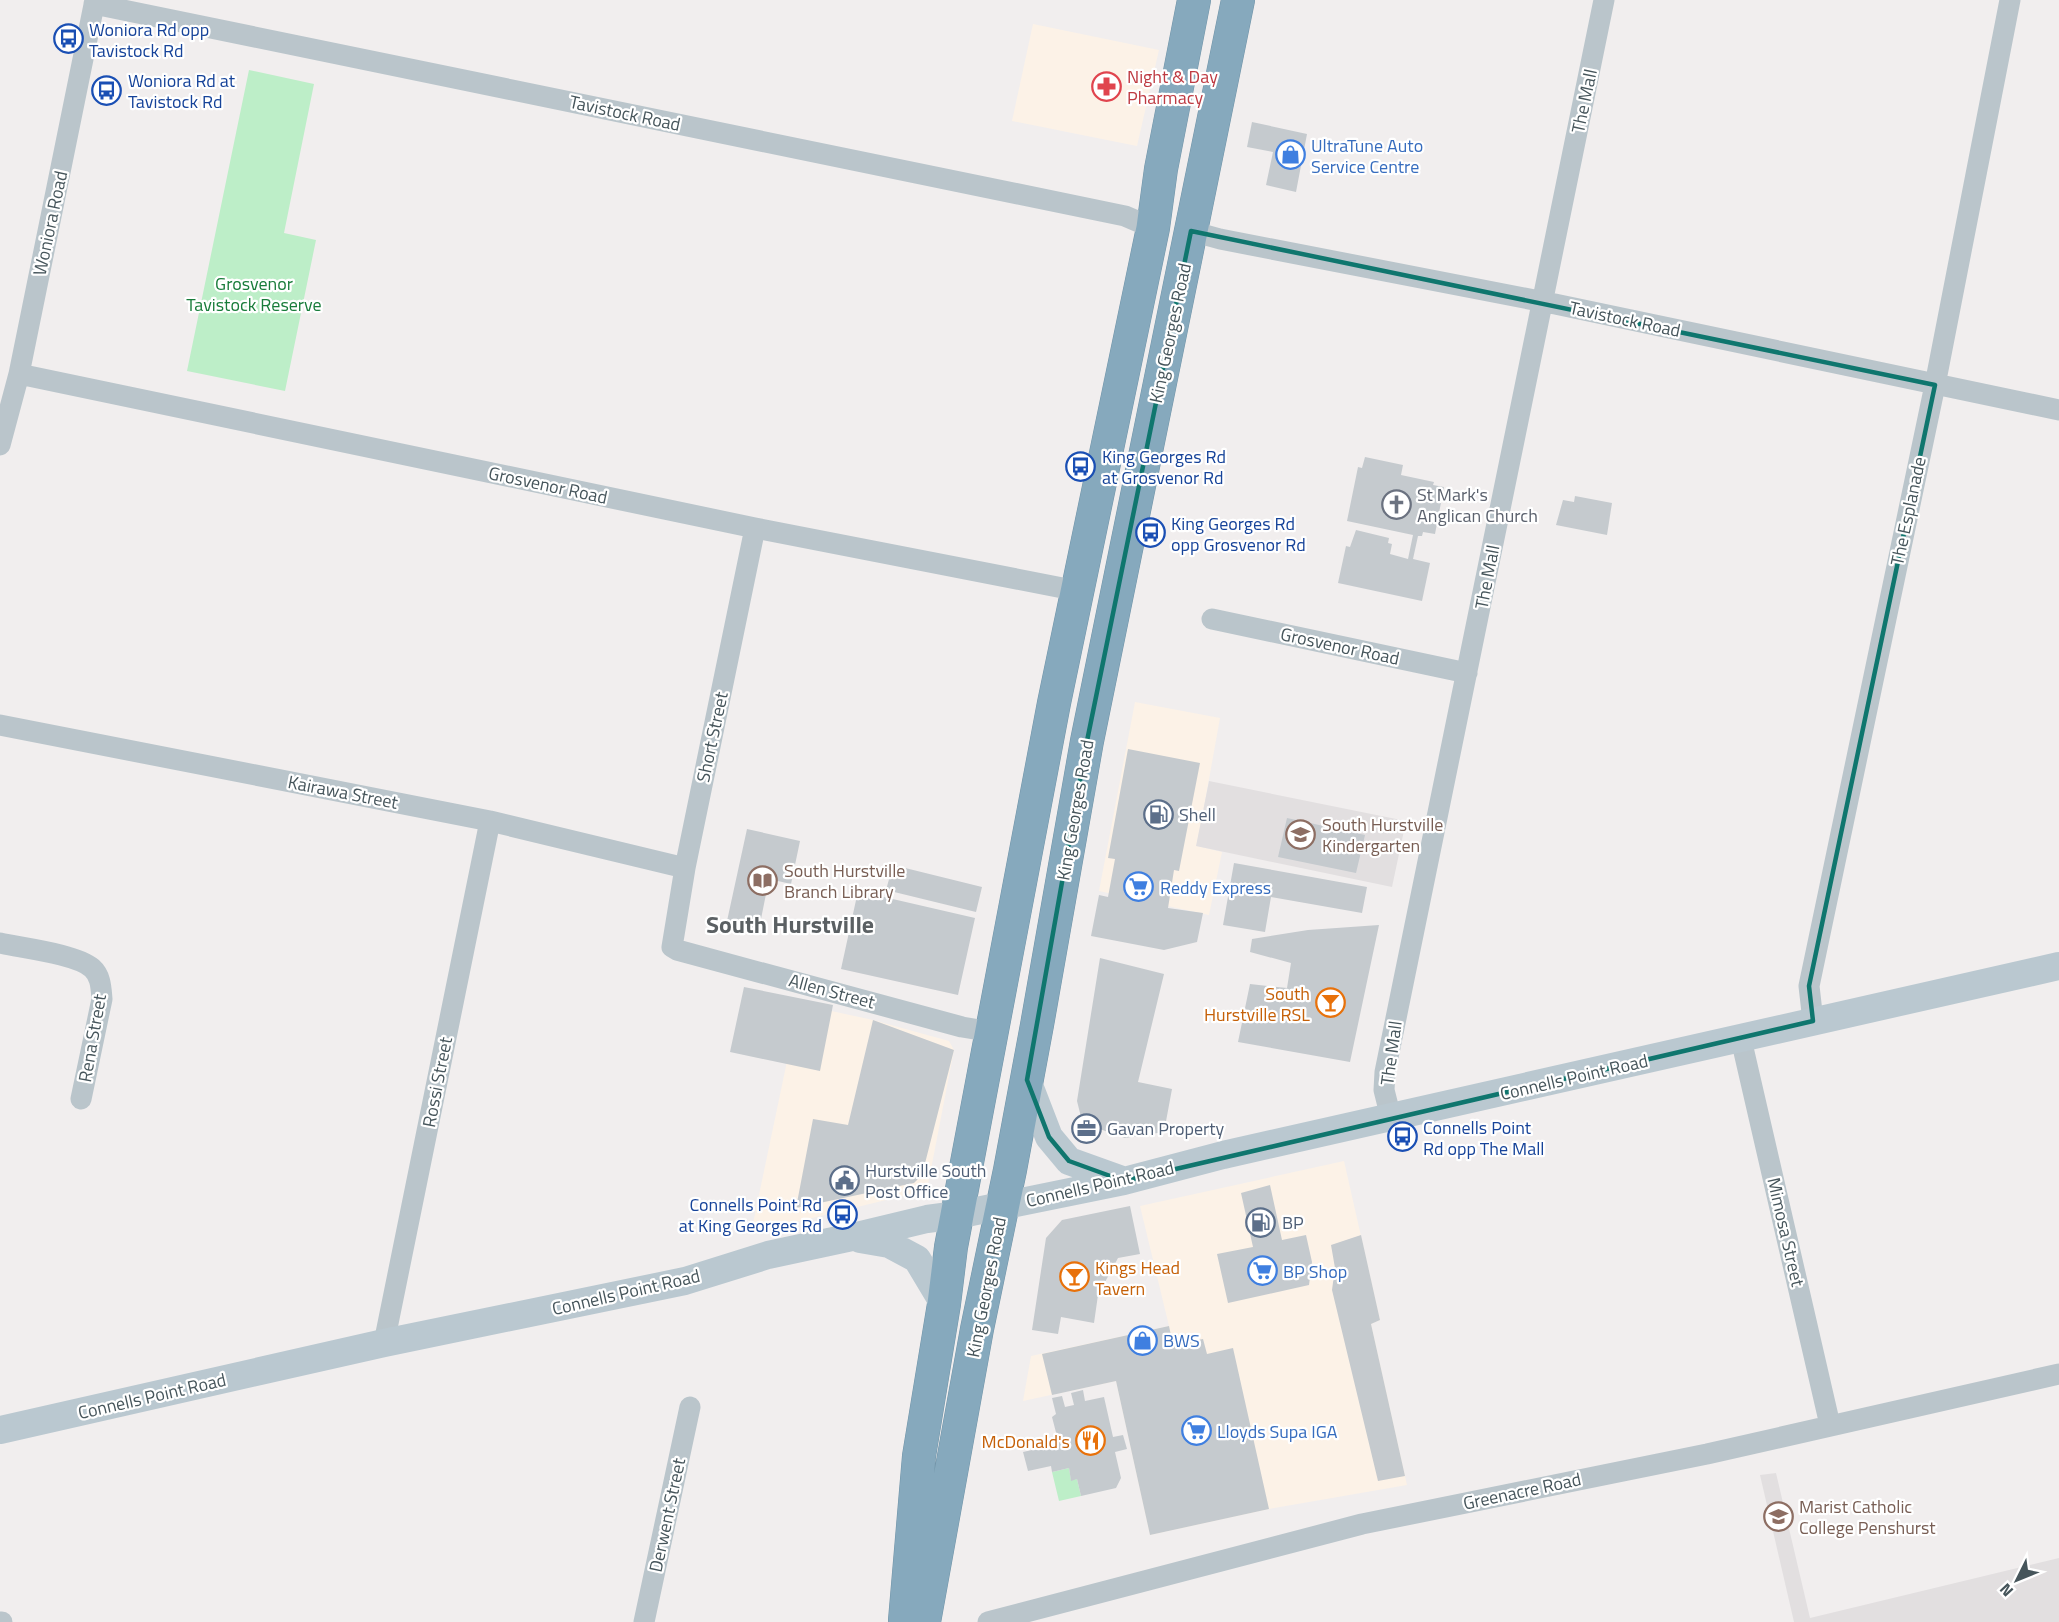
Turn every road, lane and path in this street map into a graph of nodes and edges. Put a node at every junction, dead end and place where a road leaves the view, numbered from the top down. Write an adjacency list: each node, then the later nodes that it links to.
1 (1194, 0): 6 (highway, King Georges Road)
2 (1238, 0): 7 (highway, King Georges Road)
3 (1604, 0): 8 (street, The Mall)
4 (2010, 0): 10 (street, The Esplanade)
5 (95, 2): 6 (street, Tavistock Road); 9 (street, Woniora Road)
6 (1153, 228): 14 (highway, King Georges Road)
7 (1191, 231): 8 (street, Tavistock Road); 26 (highway, King Georges Road)
8 (1543, 302): 10 (street, Tavistock Road); 16 (street, The Mall)
9 (19, 375): 12 (street, Woniora Road); 13 (street, Grosvenor Road)
10 (1935, 385): 11 (street, Tavistock Road); 23 (street, The Esplanade)
11 (2059, 410)
12 (0, 445)
13 (756, 528): 14 (street, Grosvenor Road); 19 (street, Short Street)
14 (1078, 591): 24 (highway, King Georges Road)
15 (1212, 619): 16 (street, Grosvenor Road)
16 (1467, 673): 28 (street, The Mall)
17 (0, 725): 18 (street, Kairawa Street)
18 (490, 821): 19 (street, Kairawa Street); 34 (street, Rossi Street)
19 (685, 868): 21 (street, Short Street)
20 (0, 943): 27 (street, Rena Street)
21 (672, 947): 24 (street, Allen Street)
22 (2059, 966): 23 (street, Connells Point Road)
23 (1813, 1021): 25 (street, Connells Point Road)
24 (992, 1032): 31 (highway, King Georges Road)
25 (1741, 1039): 28 (street, Connells Point Road); 37 (street, Mimosa Street)
26 (1027, 1080): 29 (street); 30 (highway, King Georges Road)
27 (81, 1099)
28 (1391, 1118): 29 (street, Connells Point Road)
29 (1124, 1181): 30 (street, Connells Point Road)
30 (1001, 1206): 31 (street, Connells Point Road); 41 (highway, King Georges Road)
31 (957, 1215): 32 (street, Connells Point Road); 33 (highway, King Georges Road)
32 (852, 1238): 33 (street); 34 (street, Connells Point Road)
33 (944, 1304): 40 (highway, King Georges Road)
34 (384, 1343): 38 (street, Connells Point Road)
35 (2059, 1374): 37 (street, Greenacre Road)
36 (690, 1407): 39 (street, Derwent Street)
37 (1830, 1425): 42 (street, Greenacre Road)
38 (0, 1430)
39 (644, 1622)
40 (904, 1622)
41 (924, 1622)
42 (988, 1622)

